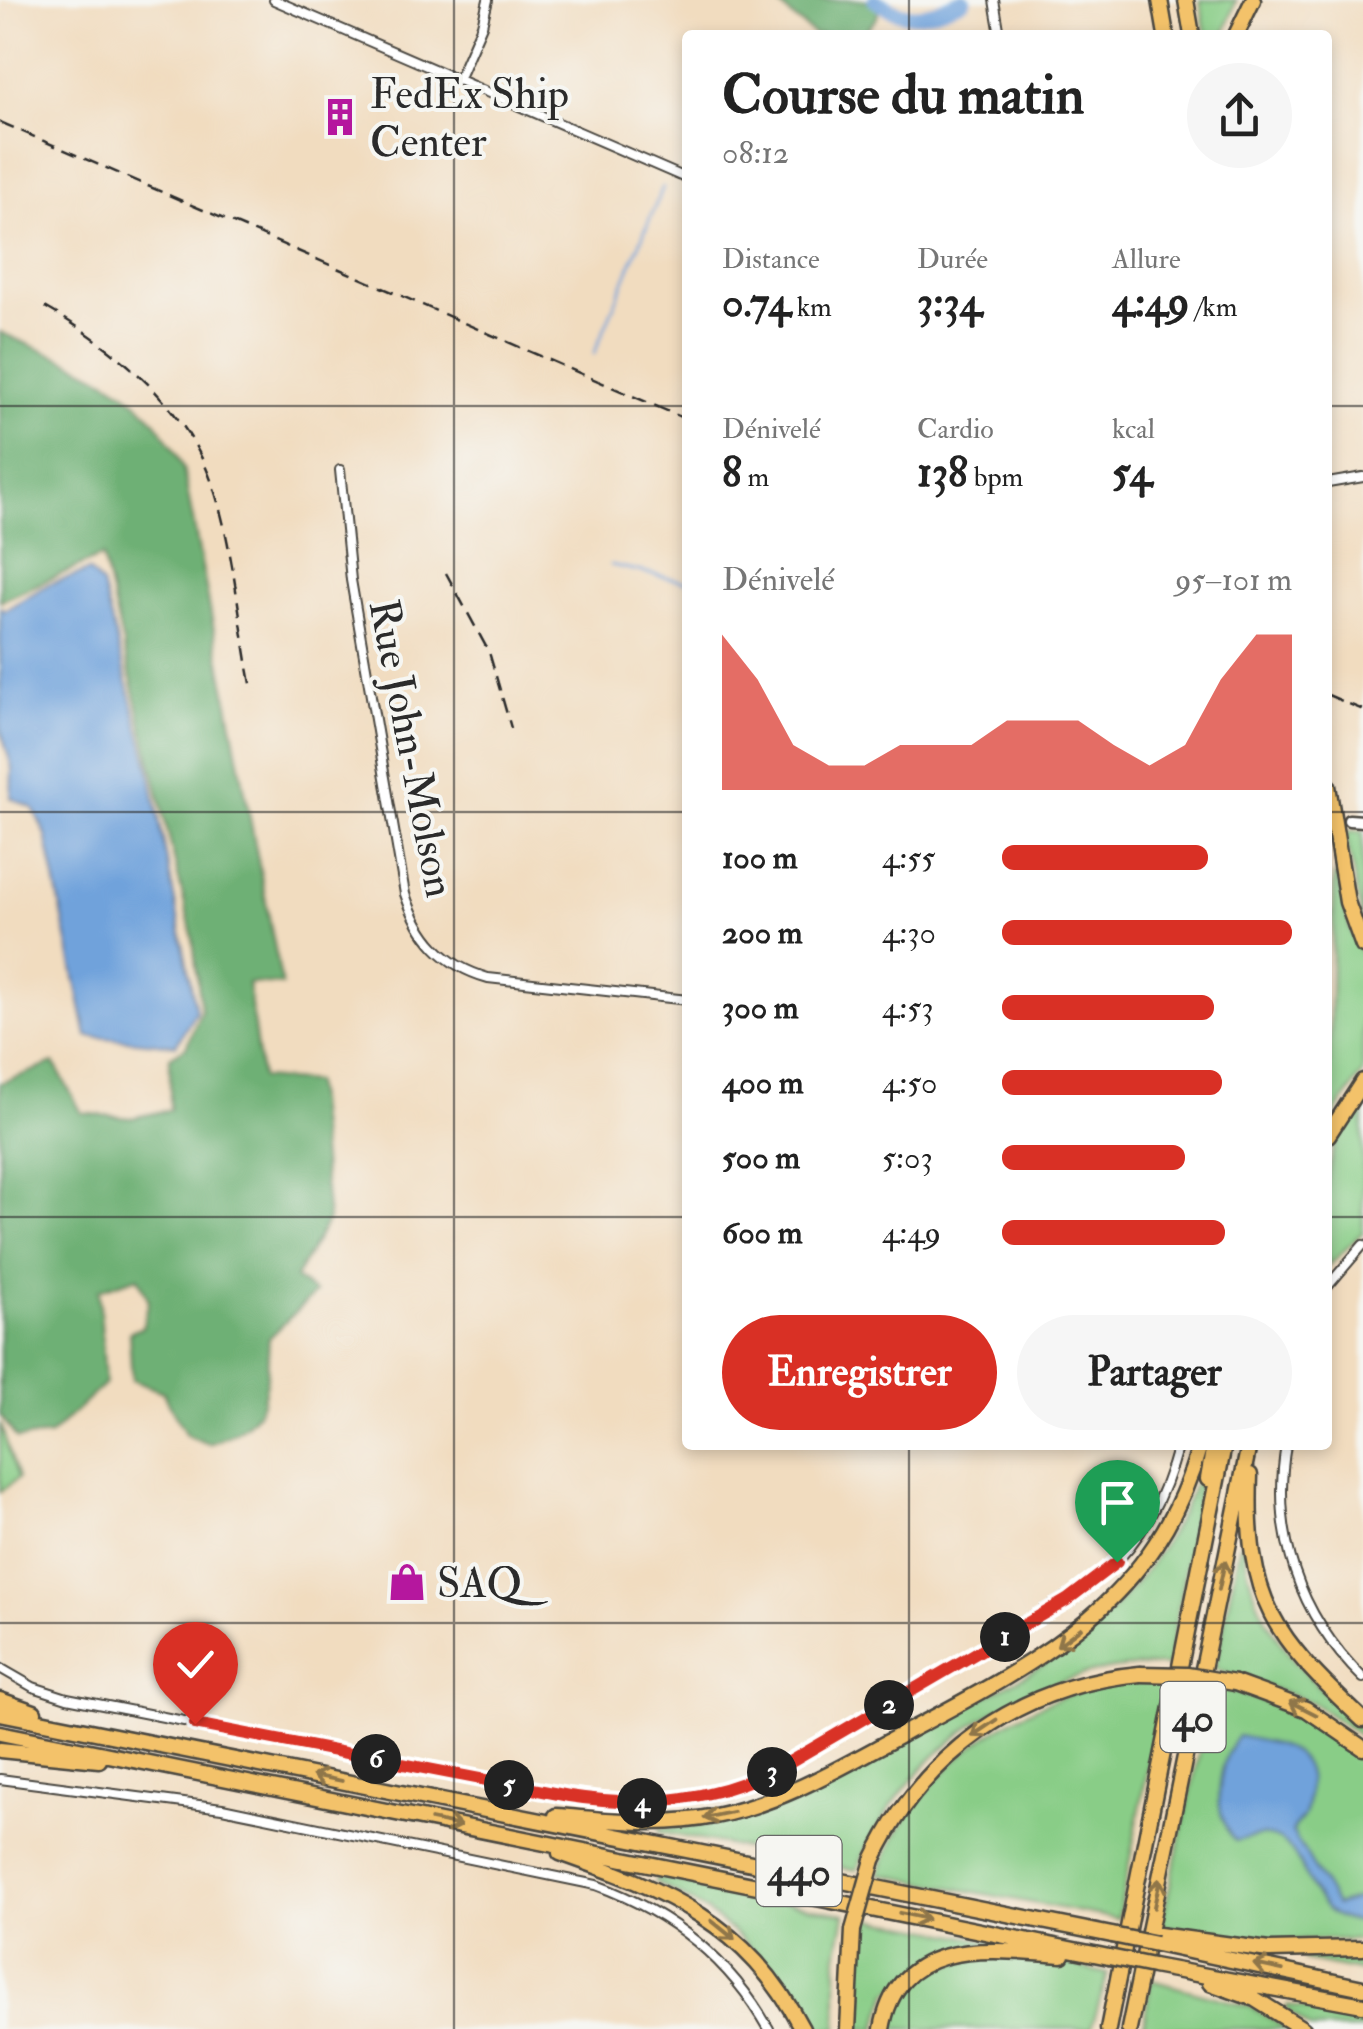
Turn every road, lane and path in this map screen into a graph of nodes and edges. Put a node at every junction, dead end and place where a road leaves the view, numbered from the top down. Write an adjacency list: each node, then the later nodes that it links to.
1 (274, 0): 13 (street)
2 (488, 0): 13 (street)
3 (1160, 0): 9 (highway)
4 (1186, 0): 10 (highway)
5 (1244, 0): 11 (highway)
6 (1253, 0): 12 (highway)
7 (995, 5): 8 (street)
8 (999, 30)
9 (1165, 30)
10 (1191, 30)
11 (1236, 30)
12 (1238, 30)
13 (458, 80): 14 (street)
14 (682, 175)
15 (340, 470): 22 (street, Rue John-Molson)
16 (1363, 477): 17 (street)
17 (1332, 482)
18 (1332, 810): 21 (highway)
19 (1350, 820): 20 (street)
20 (1363, 821)
21 (1363, 946)
22 (682, 999)
23 (1363, 1081): 24 (highway)
24 (1332, 1130)
25 (1363, 1245): 26 (street)
26 (1332, 1281)
27 (1176, 1450): 35 (street)
28 (1198, 1450): 46 (highway, one-way to 46)
29 (1213, 1450): 34 (highway)
30 (1223, 1450): 34 (highway)
31 (1249, 1450): 59 (highway, 40, one-way to 31)
32 (1250, 1450): 39 (highway)
33 (1285, 1450): 36 (street)
34 (1187, 1632): 58 (highway)
35 (0, 1668)
36 (1363, 1678)
37 (0, 1700): 40 (highway)
38 (0, 1713): 40 (highway)
39 (1363, 1720)
40 (78, 1728): 46 (highway, one-way to 40)
41 (0, 1733): 44 (highway)
42 (1363, 1748): 56 (highway, one-way to 56, bridge)
43 (0, 1750): 44 (highway)
44 (145, 1762): 47 (highway, one-way to 47)
45 (0, 1778): 54 (street)
46 (491, 1811): 48 (highway, 440, bridge)
47 (511, 1836): 50 (highway, one-way to 50); 55 (highway, one-way to 55)
48 (1157, 1940): 49 (highway); 52 (highway, 440, one-way to 48)
49 (1363, 1948)
50 (1106, 1956): 51 (highway, bridge); 57 (highway)
51 (1160, 1967): 53 (highway); 60 (highway)
52 (1363, 1988)
53 (1363, 2005)
54 (769, 2029)
55 (802, 2029)
56 (848, 2029)
57 (882, 2029)
58 (1105, 2029)
59 (1132, 2029)
60 (1303, 2029)

